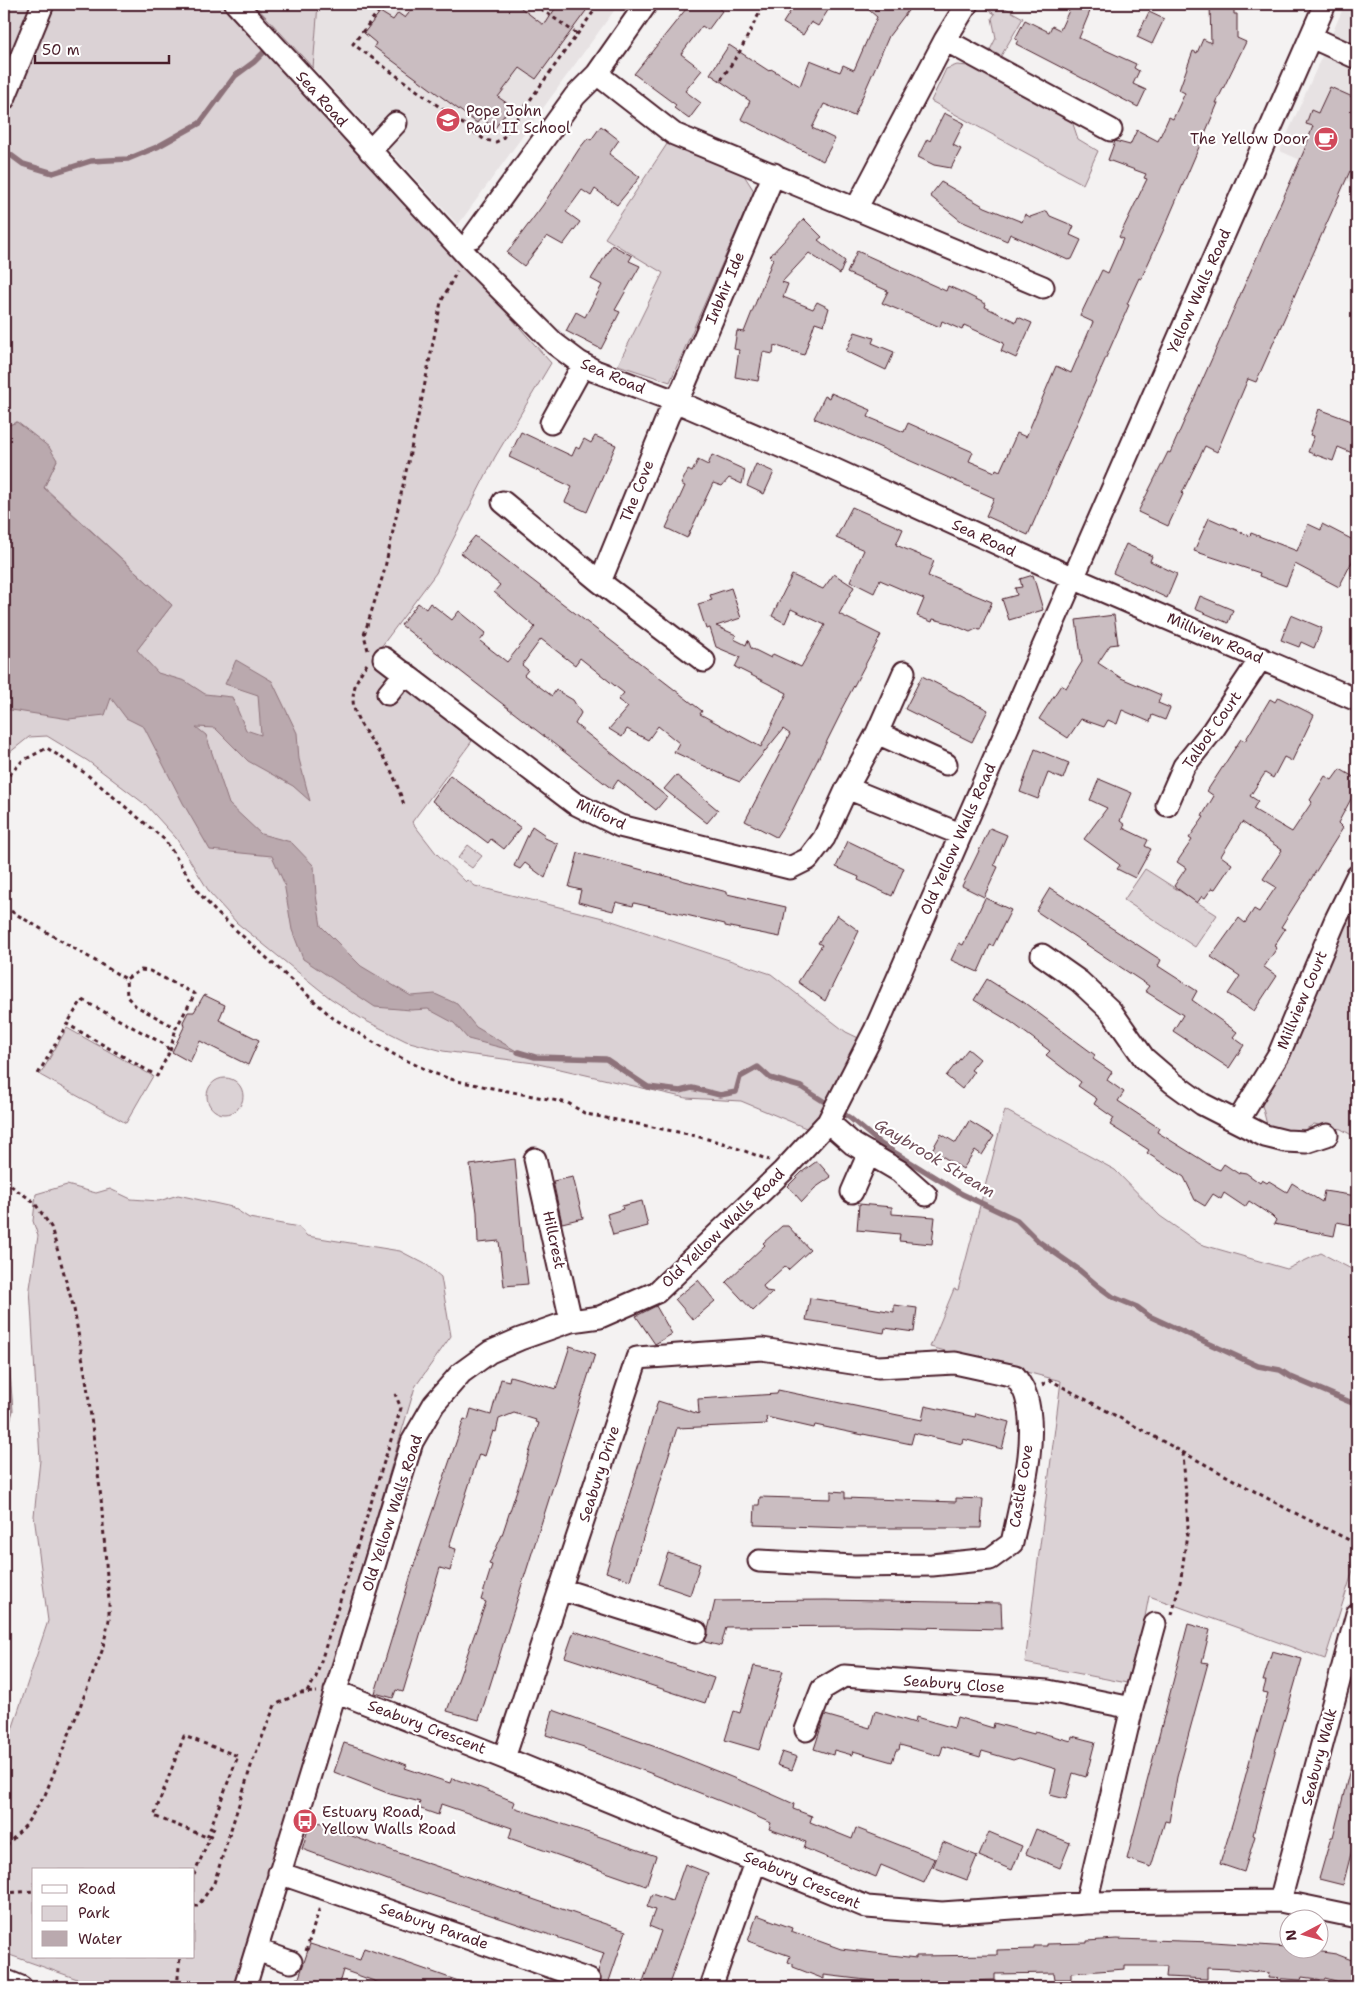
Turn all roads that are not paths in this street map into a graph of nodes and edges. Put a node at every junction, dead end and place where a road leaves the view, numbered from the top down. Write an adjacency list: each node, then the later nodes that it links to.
1 (43, 4): 10 (street)
2 (236, 4): 13 (street, Sea Road)
3 (646, 4): 9 (street)
4 (967, 4): 7 (street)
5 (1325, 4): 6 (street, Yellow Walls Road)
6 (1310, 38): 8 (street); 22 (street, Yellow Walls Road)
7 (945, 40): 12 (street); 15 (street)
8 (1357, 58)
9 (597, 74): 14 (street); 16 (street)
10 (4, 99)
11 (396, 124): 13 (street)
12 (1111, 130)
13 (370, 151): 18 (street, Sea Road)
14 (774, 174): 15 (street); 19 (street, Inbhir Ide)
15 (856, 210): 17 (street)
16 (473, 237)
17 (1043, 287)
18 (583, 365): 19 (street, Sea Road); 20 (street)
19 (675, 401): 22 (street, Sea Road); 23 (street, The Cove)
20 (551, 423)
21 (504, 502): 23 (street)
22 (1073, 578): 25 (street, Millview Road); 35 (street, Old Yellow Walls Road)
23 (600, 582): 26 (street)
24 (379, 657): 28 (street, Milford)
25 (1261, 658): 30 (street, Millview Road); 34 (street, Talbot Court)
26 (704, 661)
27 (904, 672): 31 (street, Milford)
28 (404, 673): 29 (street); 33 (street, Milford)
29 (388, 694)
30 (1357, 700)
31 (877, 733): 32 (street); 33 (street, Milford)
32 (946, 764)
33 (847, 788): 35 (street)
34 (1167, 805)
35 (960, 834): 38 (street, Old Yellow Walls Road)
36 (1357, 876): 39 (street, Millview Court)
37 (1042, 955): 39 (street)
38 (828, 1121): 41 (street); 45 (street, Old Yellow Walls Road)
39 (1238, 1121): 40 (street)
40 (1326, 1135)
41 (869, 1153): 43 (street); 44 (street)
42 (535, 1159): 45 (street, Hillcrest)
43 (852, 1192)
44 (926, 1195)
45 (571, 1321): 52 (street, Old Yellow Walls Road)
46 (637, 1358): 47 (street, Castle Cove); 48 (street, Seabury Drive)
47 (759, 1561)
48 (560, 1590): 51 (street); 55 (street, Seabury Drive)
49 (1357, 1614): 58 (street, Seabury Walk)
50 (1155, 1624): 53 (street)
51 (696, 1632)
52 (335, 1691): 55 (street, Seabury Crescent); 57 (street, Old Yellow Walls Road)
53 (1132, 1708): 54 (street, Seabury Close); 59 (street)
54 (806, 1730)
55 (504, 1758): 56 (street, Seabury Crescent)
56 (756, 1860): 59 (street, Seabury Crescent); 67 (street)
57 (280, 1873): 61 (street, Old Yellow Walls Road); 64 (street, Seabury Parade)
58 (1280, 1901): 59 (street, Seabury Crescent); 60 (street, Seabury Crescent)
59 (1086, 1903)
60 (1357, 1917)
61 (257, 1950): 62 (street); 66 (street, Old Yellow Walls Road)
62 (298, 1964)
63 (4, 1980): 65 (street)
64 (589, 1980)
65 (21, 1987)
66 (244, 1987)
67 (711, 1987)

